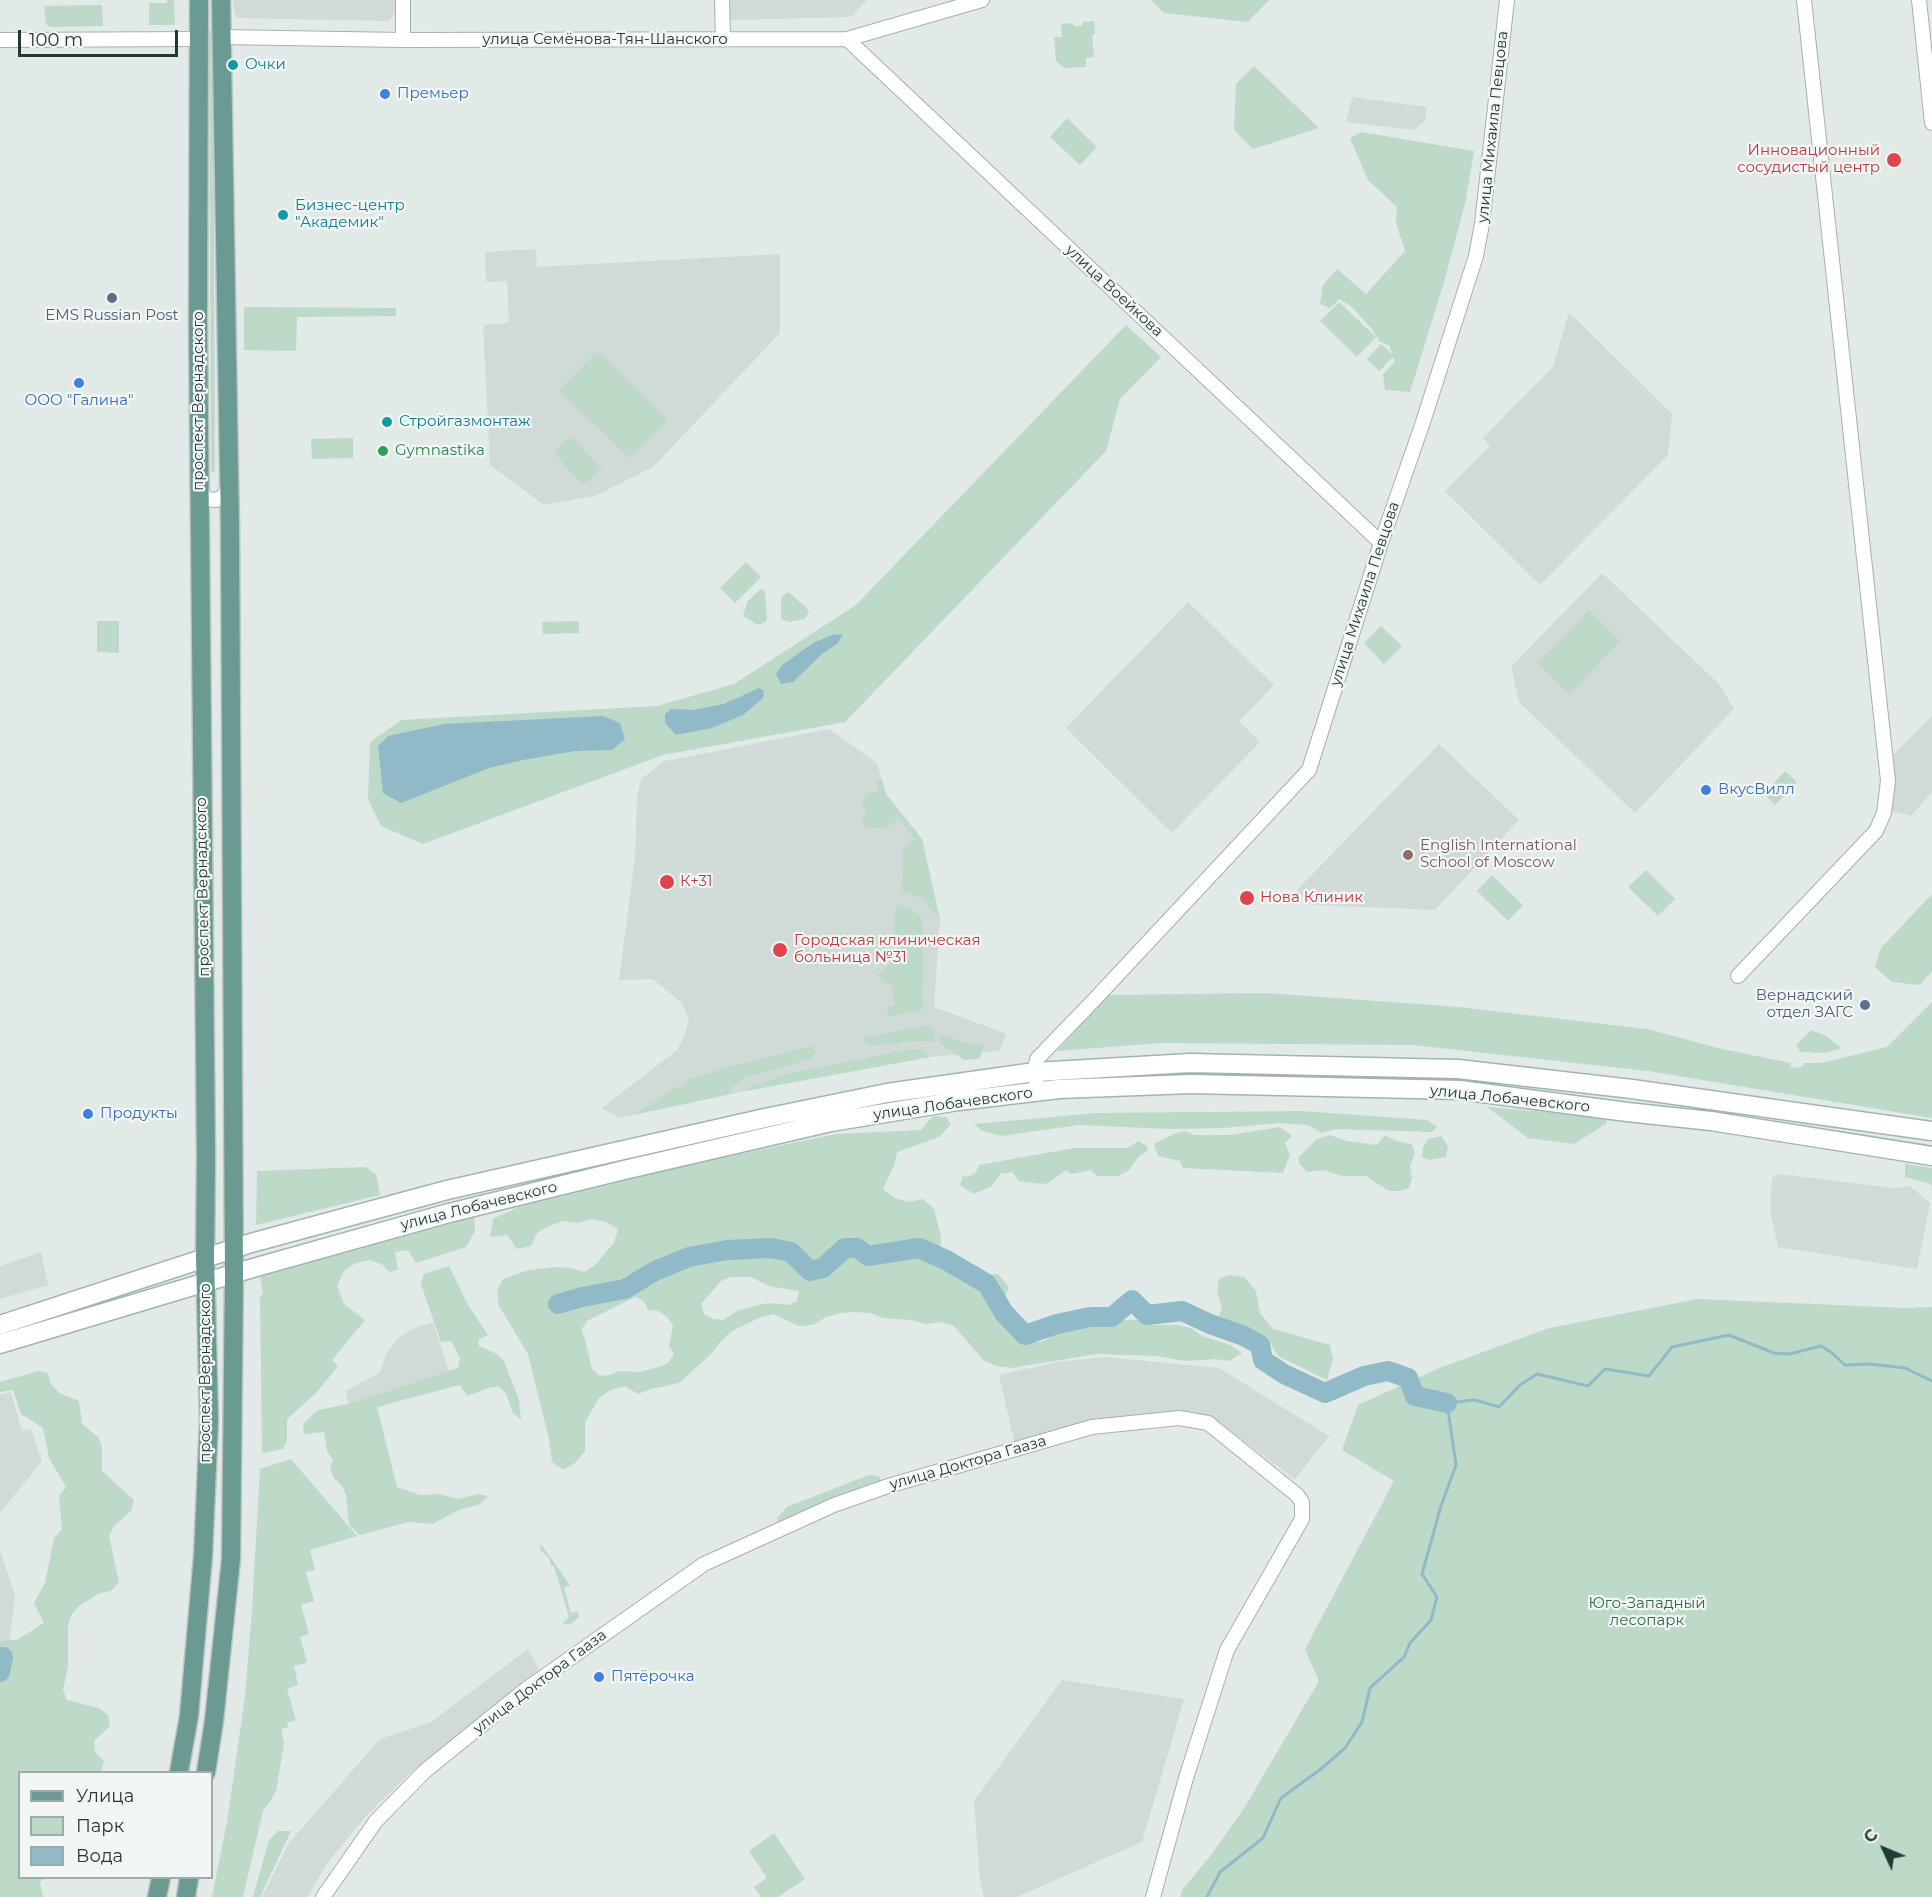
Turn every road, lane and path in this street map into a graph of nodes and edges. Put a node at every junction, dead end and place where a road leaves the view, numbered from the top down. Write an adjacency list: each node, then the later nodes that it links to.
1 (199, 0): 10 (main road, проспект Вернадского)
2 (221, 0): 9 (main road, проспект Вернадского)
3 (403, 0): 13 (street)
4 (722, 0): 14 (street)
5 (982, 0): 11 (street, улица Семёнова-Тян-Шанского)
6 (1507, 0): 19 (street, улица Михаила Певцова)
7 (1804, 0): 20 (street)
8 (1919, 0): 15 (street)
9 (221, 37): 13 (street, улица Семёнова-Тян-Шанского); 18 (main road, проспект Вернадского)
10 (199, 39): 12 (street); 17 (main road, проспект Вернадского)
11 (847, 39): 14 (street, улица Семёнова-Тян-Шанского); 19 (street, улица Воейкова)
12 (0, 40)
13 (403, 40): 14 (street, улица Семёнова-Тян-Шанского)
14 (723, 40)
15 (1928, 48): 16 (street)
16 (1932, 123)
17 (200, 486): 18 (street); 26 (main road, проспект Вернадского)
18 (228, 486): 25 (main road, проспект Вернадского)
19 (1381, 543): 21 (street, улица Михаила Певцова)
20 (1738, 976)
21 (1035, 1072): 22 (street); 23 (main road, улица Лобачевского); 25 (main road, улица Лобачевского)
22 (1038, 1091): 24 (main road, улица Лобачевского); 27 (main road, улица Лобачевского)
23 (1932, 1131)
24 (1932, 1156)
25 (232, 1249): 26 (main road, улица Лобачевского); 27 (main road, проспект Вернадского)
26 (205, 1258): 28 (main road, проспект Вернадского); 29 (main road, улица Лобачевского)
27 (234, 1275): 28 (main road, улица Лобачевского); 32 (main road, проспект Вернадского)
28 (206, 1283): 30 (main road, улица Лобачевского); 31 (main road, проспект Вернадского)
29 (0, 1325)
30 (0, 1344)
31 (179, 1771)
32 (206, 1771)
33 (161, 1879): 35 (main road)
34 (189, 1879): 36 (main road)
35 (157, 1897)
36 (186, 1897)
37 (323, 1897): 38 (street, улица Доктора Гааза)
38 (1153, 1897)

